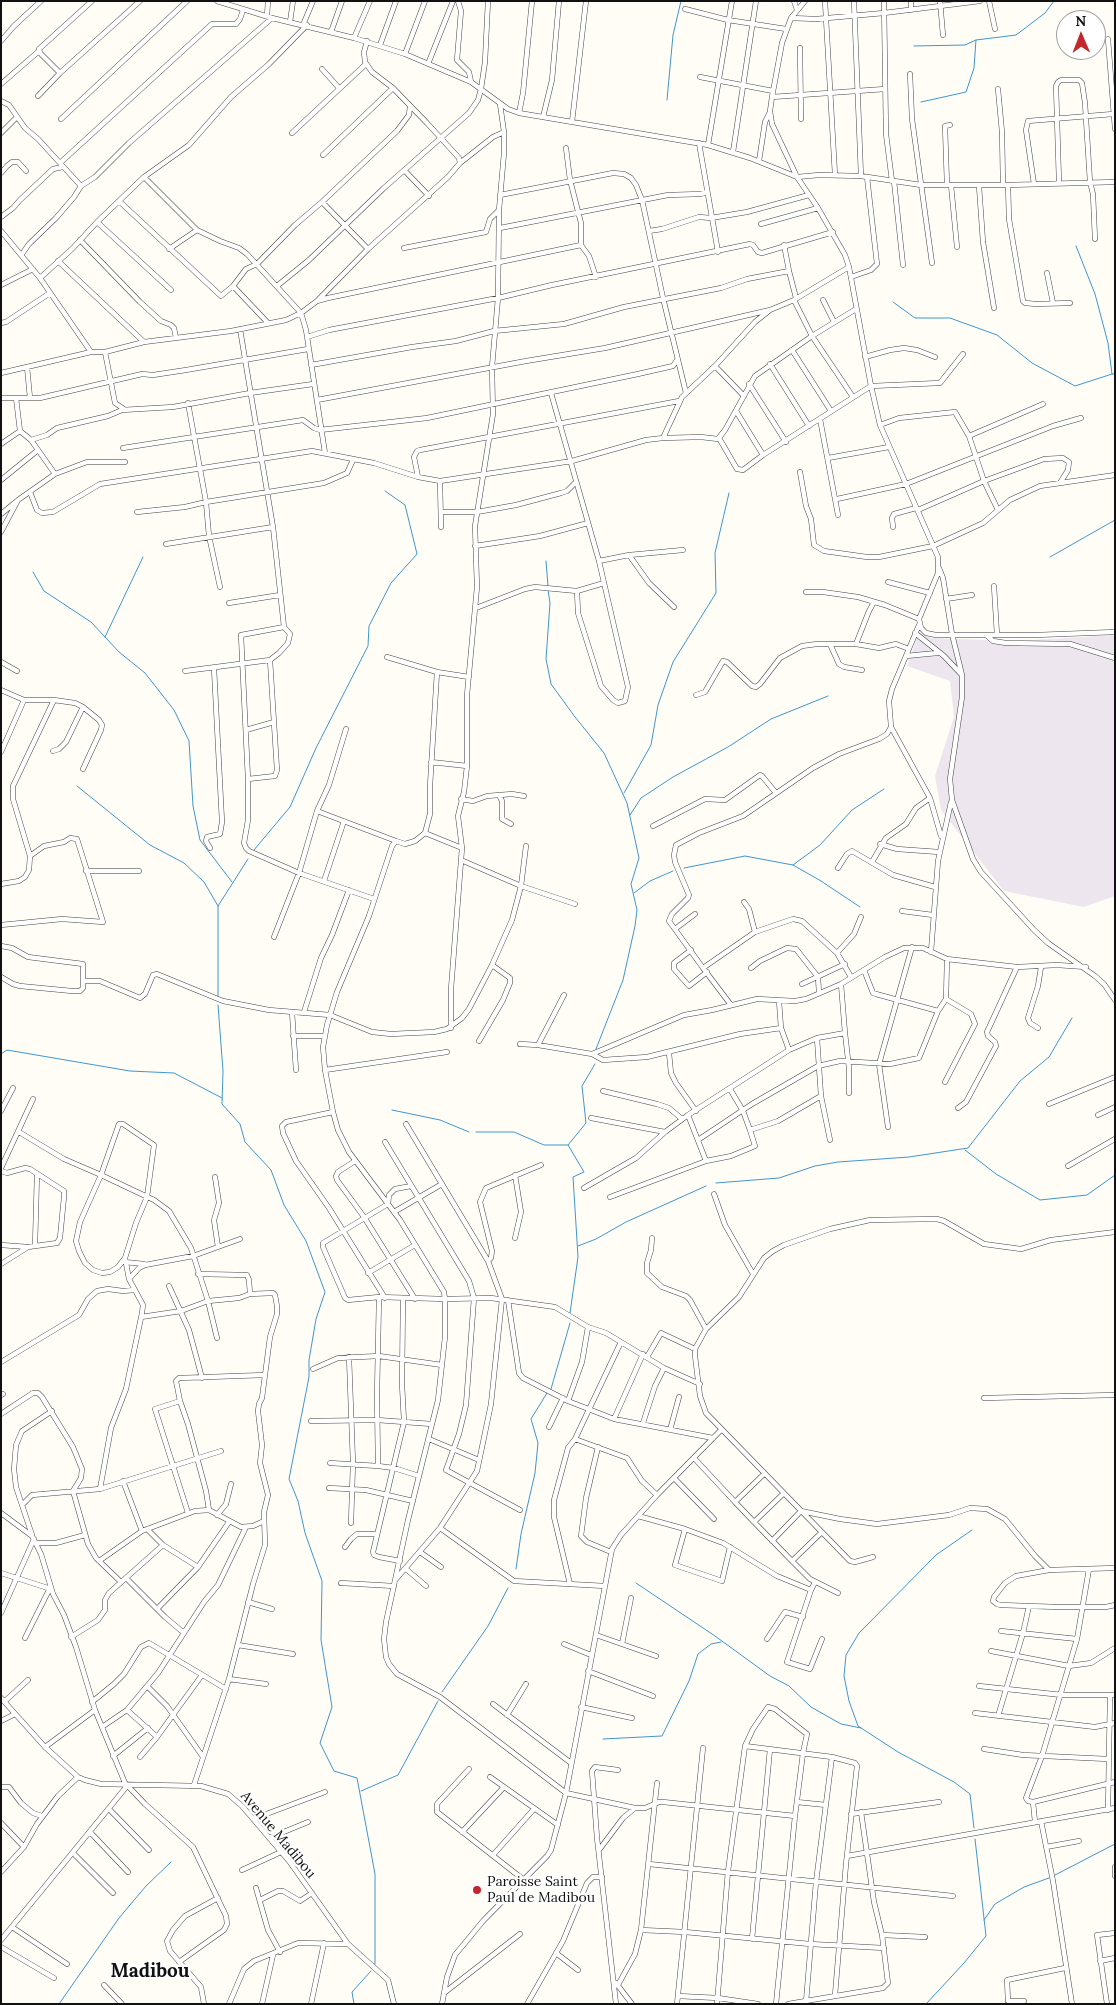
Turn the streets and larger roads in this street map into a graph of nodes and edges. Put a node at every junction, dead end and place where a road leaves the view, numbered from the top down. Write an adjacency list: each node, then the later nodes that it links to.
1 (41, 1): 51 (street)
2 (92, 1): 55 (street)
3 (140, 1): 60 (street)
4 (187, 1): 89 (street)
5 (268, 1): 38 (street)
6 (293, 1): 42 (street)
7 (313, 1): 44 (street)
8 (342, 1): 47 (street)
9 (370, 1): 49 (street)
10 (396, 1): 53 (street)
11 (425, 1): 56 (street)
12 (453, 1): 58 (street)
13 (458, 1): 64 (street)
14 (488, 1): 69 (street)
15 (532, 1): 83 (street)
16 (559, 1): 87 (street)
17 (586, 1): 92 (street)
18 (732, 1): 41 (street)
19 (756, 1): 43 (street)
20 (794, 1): 34 (street)
21 (805, 1): 34 (street)
22 (825, 1): 40 (street)
23 (854, 1): 37 (street)
24 (884, 1): 36 (street)
25 (911, 1): 35 (street)
26 (980, 1): 29 (street)
27 (989, 1): 46 (street)
28 (219, 2): 30 (street)
29 (968, 2): 31 (street)
30 (235, 4): 33 (street)
31 (940, 4): 35 (street); 48 (street)
32 (686, 9): 41 (street)
33 (243, 10): 38 (street); 106 (street)
34 (797, 10): 39 (street)
35 (911, 10): 36 (street)
36 (884, 13): 37 (street); 70 (street)
37 (853, 15): 40 (street); 73 (street)
38 (269, 17): 42 (street); 124 (street)
39 (791, 18): 40 (street); 45 (street)
40 (826, 18): 74 (street)
41 (728, 20): 43 (street); 63 (street)
42 (290, 22): 44 (street)
43 (754, 23): 45 (street); 66 (street)
44 (305, 25): 47 (street); 112 (street)
45 (786, 29): 72 (street)
46 (995, 29)
47 (331, 32): 49 (street)
48 (943, 35)
49 (354, 38): 52 (street)
50 (1108, 39): 84 (street)
51 (1, 41)
52 (366, 41): 53 (street); 57 (street)
53 (380, 45): 56 (street)
54 (800, 48): 76 (street)
55 (39, 51): 60 (street); 65 (street)
56 (405, 54): 58 (street)
57 (366, 64): 67 (street); 68 (street)
58 (428, 64): 64 (street)
59 (322, 69): 67 (street)
60 (60, 73): 75 (street)
61 (910, 74): 121 (street)
62 (700, 77): 63 (street)
63 (719, 80): 66 (street); 100 (street)
64 (471, 82): 69 (street)
65 (1, 84)
66 (743, 86): 72 (street); 102 (street)
67 (339, 88): 97 (street)
68 (393, 88): 80 (street); 103 (street)
69 (481, 89): 79 (street); 98 (street)
70 (885, 89): 73 (street); 116 (street)
71 (998, 89): 123 (street)
72 (773, 91): 77 (street)
73 (858, 91): 74 (street); 111 (street)
74 (829, 94): 76 (street); 110 (street)
75 (38, 96)
76 (801, 96): 77 (street); 90 (street)
77 (772, 97): 82 (street)
78 (1, 101): 88 (street)
79 (500, 104): 83 (street); 95 (street)
80 (410, 106): 81 (street); 85 (street)
81 (416, 112): 85 (street); 98 (street)
82 (770, 112): 104 (street); 113 (street)
83 (519, 113): 87 (street)
84 (1113, 114): 86 (street); 94 (street)
85 (410, 115): 132 (street)
86 (1085, 116): 91 (street); 91 (street); 118 (street)
87 (543, 117): 92 (street)
88 (16, 118): 96 (street); 106 (street)
89 (61, 119)
90 (801, 119)
91 (1056, 120): 117 (street); 120 (street)
92 (572, 122): 99 (street)
93 (950, 125): 122 (street)
94 (1115, 129)
95 (504, 132): 105 (street); 127 (street)
96 (1, 133)
97 (292, 133)
98 (440, 137): 105 (street); 108 (street)
99 (699, 143): 100 (street); 126 (street)
100 (708, 145): 102 (street)
101 (566, 148): 115 (street)
102 (733, 152): 104 (street)
103 (323, 155)
104 (759, 161): 113 (street)
105 (460, 163): 129 (street)
106 (61, 165): 124 (street); 136 (street)
107 (26, 171): 109 (street)
108 (406, 171): 129 (street); 140 (street)
109 (1, 173)
110 (835, 175): 111 (street); 113 (street)
111 (860, 176): 114 (street)
112 (144, 177): 131 (street); 143 (street)
113 (797, 177): 128 (street)
114 (867, 177): 116 (street); 169 (street)
115 (570, 180): 127 (street); 130 (street); 135 (street)
116 (893, 181): 121 (street); 161 (street)
117 (1059, 182): 118 (street); 120 (street)
118 (1090, 182): 119 (street); 146 (street)
119 (1115, 182)
120 (1034, 184): 123 (street)
121 (922, 185): 122 (street); 158 (street)
122 (949, 185): 125 (street); 150 (street)
123 (1006, 185): 125 (street); 181 (street)
124 (80, 186): 155 (street)
125 (979, 186): 183 (street)
126 (707, 192): 130 (street); 137 (street)
127 (500, 195): 134 (street)
128 (809, 195): 133 (street); 137 (street)
129 (429, 196): 153 (street)
130 (642, 200): 135 (street); 144 (street)
131 (118, 201): 138 (street); 152 (street)
132 (322, 202): 140 (street); 159 (street)
133 (818, 208): 139 (street); 145 (street)
134 (499, 210): 141 (street); 151 (street)
135 (579, 213): 141 (street); 148 (street)
136 (1, 218)
137 (711, 218): 144 (street); 154 (street)
138 (97, 222): 147 (street); 174 (street)
139 (761, 224)
140 (345, 225): 153 (street); 173 (street)
141 (500, 228): 157 (street)
142 (1, 230): 155 (street)
143 (197, 230): 152 (street); 159 (street)
144 (649, 231): 160 (street)
145 (833, 232): 149 (street); 162 (street)
146 (1095, 239)
147 (80, 240): 156 (street); 195 (street)
148 (581, 245): 157 (street); 168 (street)
149 (784, 245): 154 (street); 164 (street)
150 (957, 247)
151 (404, 248)
152 (170, 249): 172 (street)
153 (368, 249): 180 (street)
154 (718, 252): 160 (street)
155 (22, 254): 163 (street)
156 (58, 261): 165 (street); 196 (street)
157 (499, 261): 176 (street); 180 (street)
158 (932, 263)
159 (257, 264): 172 (street); 173 (street)
160 (656, 264): 168 (street); 177 (street)
161 (903, 265)
162 (849, 267): 169 (street); 178 (street)
163 (33, 269): 167 (street); 171 (street)
164 (789, 271): 177 (street); 178 (street)
165 (46, 273): 167 (street); 170 (street)
166 (1047, 273): 181 (street)
167 (37, 274): 170 (street)
168 (596, 277): 176 (street)
169 (851, 277): 184 (street)
170 (40, 278): 175 (street)
171 (1, 285)
172 (232, 286): 189 (street)
173 (277, 286): 186 (street)
174 (171, 290)
175 (50, 293): 187 (street); 199 (street)
176 (498, 298): 191 (street); 194 (street)
177 (663, 298): 191 (street); 192 (street)
178 (795, 299): 185 (street); 193 (street)
179 (823, 300): 188 (street)
180 (317, 301): 186 (street)
181 (1053, 303): 182 (street)
182 (1070, 303)
183 (994, 308)
184 (856, 309): 188 (street); 202 (street)
185 (770, 310): 192 (street); 209 (street)
186 (301, 313): 189 (street); 194 (street)
187 (1, 322)
188 (834, 322): 193 (street)
189 (268, 323): 190 (street)
190 (240, 329): 195 (street); 204 (street)
191 (494, 331): 207 (street); 211 (street)
192 (671, 332): 205 (street); 211 (street)
193 (812, 336): 198 (street); 222 (street)
194 (307, 337): 197 (street)
195 (176, 338): 196 (street)
196 (144, 342): 200 (street)
197 (308, 349): 204 (street); 207 (street)
198 (792, 350): 206 (street); 233 (street)
199 (91, 352): 200 (street); 210 (street)
200 (104, 352): 214 (street)
201 (963, 354): 217 (street)
202 (865, 357): 203 (street); 217 (street)
203 (935, 357)
204 (245, 359): 214 (street); 218 (street)
205 (677, 360): 208 (street); 212 (street)
206 (770, 364): 216 (street); 239 (street)
207 (311, 366): 215 (street)
208 (673, 366): 212 (street); 219 (street)
209 (715, 366): 220 (street); 221 (street)
210 (27, 367): 213 (street); 225 (street)
211 (492, 367): 226 (street); 230 (street)
212 (680, 370): 220 (street)
213 (1, 373)
214 (110, 382): 225 (street); 231 (street)
215 (313, 384): 218 (street); 226 (street)
216 (749, 384): 221 (street); 248 (street)
217 (871, 386): 222 (street); 237 (street)
218 (250, 393): 228 (street); 238 (street)
219 (551, 393): 230 (street); 236 (street)
220 (686, 393): 227 (street)
221 (744, 396): 232 (street)
222 (853, 397): 233 (street)
223 (1, 398): 224 (street)
224 (16, 398): 225 (street); 241 (street)
225 (30, 398)
226 (317, 400): 240 (street)
227 (679, 401): 236 (street); 244 (street)
228 (188, 403): 231 (street); 242 (street)
229 (1042, 404): 243 (street)
230 (492, 405): 240 (street); 246 (street)
231 (125, 410): 247 (street)
232 (736, 411): 245 (street); 254 (street)
233 (831, 411): 235 (street)
234 (1081, 418): 256 (street)
235 (820, 420): 239 (street); 255 (street)
236 (561, 424): 246 (street); 259 (street)
237 (880, 425): 243 (street); 250 (street)
238 (256, 426): 240 (street); 242 (street); 257 (street)
239 (809, 426): 248 (street)
240 (320, 430): 253 (street)
241 (20, 431): 247 (street); 249 (street)
242 (193, 436): 251 (street); 261 (street)
243 (969, 436): 256 (street)
244 (663, 438): 245 (street); 259 (street)
245 (719, 438): 254 (street)
246 (489, 439): 264 (street); 266 (street)
247 (31, 440): 252 (street)
248 (786, 442): 254 (street)
249 (1, 444)
250 (889, 447): 255 (street); 272 (street)
251 (124, 448)
252 (38, 450): 263 (street); 267 (street)
253 (325, 452): 257 (street); 258 (street)
254 (763, 455)
255 (828, 458): 276 (street)
256 (976, 458): 269 (street); 272 (street)
257 (261, 460): 261 (street); 274 (street)
258 (353, 460): 266 (street); 274 (street)
259 (572, 461): 264 (street); 270 (street)
260 (125, 462): 263 (street)
261 (199, 470): 273 (street); 277 (street)
262 (800, 472): 295 (street)
263 (55, 474): 273 (street)
264 (483, 476): 268 (street); 284 (street)
265 (1115, 476): 271 (street)
266 (418, 477): 268 (street)
267 (1, 480)
268 (440, 481): 283 (street)
269 (984, 481): 271 (street); 280 (street); 281 (street)
270 (576, 482): 284 (street); 287 (street)
271 (1060, 483): 281 (street)
272 (906, 484): 276 (street); 280 (street)
273 (30, 492): 275 (street)
274 (267, 493): 277 (street); 289 (street)
275 (18, 500): 279 (street); 291 (street)
276 (836, 500): 286 (street)
277 (206, 502): 282 (street); 292 (street)
278 (1, 509): 279 (street)
279 (7, 509): 285 (street)
280 (917, 509): 288 (street); 295 (street)
281 (998, 510): 295 (street)
282 (137, 512)
283 (441, 512): 284 (street); 290 (street)
284 (478, 512): 294 (street)
285 (1, 514)
286 (838, 515)
287 (588, 523): 294 (street); 298 (street)
288 (893, 526)
289 (273, 527): 292 (street); 307 (street)
290 (441, 527)
291 (1, 532)
292 (209, 536): 293 (street); 303 (street)
293 (166, 544)
294 (475, 546): 313 (street)
295 (933, 546): 299 (street)
296 (683, 550): 297 (street)
297 (629, 555): 298 (street); 312 (street)
298 (599, 561): 301 (street)
299 (939, 568): 306 (street); 309 (street)
300 (888, 582): 306 (street)
301 (604, 583): 304 (street); 304 (street)
302 (994, 586): 320 (street)
303 (220, 587)
304 (577, 591): 313 (street)
305 (806, 592): 310 (street)
306 (930, 593): 314 (street)
307 (280, 595): 311 (street); 315 (street)
308 (972, 595): 309 (street)
309 (946, 599): 318 (street)
310 (874, 602): 314 (street); 322 (street)
311 (229, 603)
312 (674, 606)
313 (476, 608): 337 (street)
314 (919, 622): 317 (street); 318 (street)
315 (284, 628): 328 (street); 330 (street)
316 (1115, 632): 320 (street)
317 (915, 634): 323 (street); 324 (street)
318 (952, 634): 319 (street); 336 (street)
319 (986, 635): 320 (street); 327 (street)
320 (996, 635)
321 (830, 644): 322 (street); 332 (street); 339 (street)
322 (856, 644): 323 (street)
323 (909, 649): 325 (street)
324 (938, 653): 325 (street); 336 (street)
325 (906, 656): 344 (street)
326 (387, 657): 335 (street)
327 (1115, 658)
328 (270, 660): 330 (street); 343 (street)
329 (1, 662): 333 (street)
330 (242, 665): 331 (street); 346 (street)
331 (214, 668): 334 (street); 368 (street)
332 (862, 670)
333 (17, 671)
334 (185, 671)
335 (437, 672): 337 (street); 349 (street)
336 (962, 675): 358 (street)
337 (469, 677): 350 (street)
338 (1, 690): 340 (street)
339 (696, 694)
340 (24, 700): 341 (street); 348 (street)
341 (54, 700): 342 (street); 371 (street)
342 (83, 707): 347 (street); 351 (street)
343 (274, 722): 346 (street); 352 (street)
344 (891, 726): 353 (street); 356 (street)
345 (346, 729): 359 (street)
346 (246, 730): 352 (street)
347 (53, 751)
348 (1, 752)
349 (432, 762): 350 (street); 363 (street)
350 (467, 766): 357 (street)
351 (83, 769)
352 (248, 778): 377 (street)
353 (776, 793): 362 (street); 391 (street)
354 (499, 795): 355 (street); 357 (street); 361 (street)
355 (524, 796)
356 (930, 798): 364 (street); 366 (street)
357 (461, 799): 369 (street)
358 (952, 800): 364 (street); 404 (street)
359 (317, 812): 360 (street); 377 (street)
360 (344, 821): 365 (street); 378 (street)
361 (512, 824)
362 (653, 826)
363 (425, 832): 365 (street); 369 (street)
364 (942, 839): 370 (street)
365 (396, 841): 383 (street)
366 (880, 844): 370 (street); 373 (street)
367 (526, 846): 380 (street)
368 (210, 848)
369 (462, 848): 372 (street)
370 (939, 852): 381 (street)
371 (30, 856): 375 (street); 379 (street)
372 (461, 860): 380 (street); 426 (street)
373 (872, 862): 374 (street); 381 (street)
374 (838, 868)
375 (86, 871): 376 (street); 390 (street)
376 (139, 871)
377 (299, 873): 378 (street); 393 (street)
378 (324, 881): 382 (street)
379 (1, 884)
380 (521, 886): 385 (street); 401 (street)
381 (935, 887): 388 (street)
382 (349, 890): 383 (street); 424 (street)
383 (374, 899): 425 (street)
384 (744, 902): 392 (street)
385 (575, 904)
386 (902, 911): 388 (street)
387 (695, 914): 391 (street)
388 (933, 915): 397 (street)
389 (862, 917): 398 (street)
390 (1, 925)
391 (675, 929): 396 (street)
392 (755, 932): 398 (street); 405 (street)
393 (274, 937)
394 (1, 946): 412 (street)
395 (912, 947): 397 (street); 407 (street); 418 (street)
396 (690, 950): 405 (street); 408 (street)
397 (931, 952): 399 (street)
398 (838, 953): 400 (street)
399 (947, 959): 402 (street); 417 (street)
400 (844, 964): 410 (street); 411 (street)
401 (492, 965): 426 (street); 433 (street)
402 (1017, 967): 403 (street); 455 (street)
403 (1041, 967): 404 (street); 428 (street)
404 (1086, 967): 419 (street)
405 (703, 968): 408 (street)
406 (751, 968): 410 (street)
407 (864, 970): 411 (street); 418 (street)
408 (707, 972): 421 (street)
409 (1, 976): 412 (street)
410 (818, 977): 413 (street); 415 (street)
411 (851, 977): 414 (street)
412 (84, 981): 423 (street)
413 (802, 984)
414 (841, 984): 415 (street); 429 (street)
415 (819, 993): 420 (street)
416 (564, 995): 435 (street)
417 (946, 999): 422 (street); 446 (street)
418 (898, 1000): 422 (street); 441 (street)
419 (1115, 1000)
420 (779, 1001): 421 (street); 427 (street)
421 (730, 1005): 439 (street)
422 (938, 1011): 441 (street)
423 (292, 1012): 424 (street); 430 (street)
424 (304, 1012): 425 (street)
425 (330, 1015): 426 (street); 431 (street)
426 (451, 1028)
427 (781, 1028): 436 (street); 438 (street)
428 (1038, 1028)
429 (845, 1033): 432 (street); 440 (street)
430 (293, 1036): 431 (street); 443 (street)
431 (325, 1036): 444 (street)
432 (817, 1038): 436 (street); 442 (street)
433 (479, 1041)
434 (520, 1044): 435 (street)
435 (538, 1045): 439 (street)
436 (789, 1050): 448 (street)
437 (447, 1052): 444 (street)
438 (669, 1053): 439 (street); 457 (street)
439 (592, 1054)
440 (849, 1061): 441 (street); 442 (street); 450 (street)
441 (880, 1064): 465 (street)
442 (818, 1066): 451 (street); 458 (street)
443 (296, 1070)
444 (325, 1070): 459 (street)
445 (1115, 1077): 453 (street)
446 (946, 1082)
447 (14, 1088): 456 (street)
448 (730, 1089): 457 (street); 458 (street)
449 (603, 1091): 463 (street)
450 (849, 1093)
451 (821, 1096): 466 (street); 471 (street)
452 (33, 1099): 467 (street)
453 (1048, 1104)
454 (1115, 1107): 461 (street)
455 (958, 1108)
456 (1, 1111)
457 (696, 1111): 460 (street)
458 (743, 1111): 466 (street); 470 (street)
459 (334, 1112): 473 (street); 492 (street)
460 (688, 1115): 463 (street); 470 (street)
461 (1098, 1115)
462 (591, 1118): 468 (street)
463 (682, 1120): 468 (street)
464 (406, 1124): 482 (street)
465 (888, 1128)
466 (750, 1130): 474 (street)
467 (19, 1132): 477 (street); 479 (street)
468 (665, 1132): 484 (street)
469 (1115, 1139): 476 (street)
470 (698, 1140): 474 (street)
471 (830, 1140)
472 (385, 1142): 483 (street)
473 (355, 1161): 489 (street); 491 (street)
474 (706, 1161): 487 (street)
475 (541, 1165): 480 (street)
476 (1068, 1166)
477 (1, 1170): 478 (street)
478 (37, 1174): 499 (street); 499 (street)
479 (101, 1175): 486 (street); 486 (street); 504 (street)
480 (515, 1175): 494 (street); 505 (street)
481 (214, 1177): 501 (street)
482 (442, 1184): 488 (street); 505 (street)
483 (411, 1186): 488 (street); 489 (street)
484 (584, 1188)
485 (714, 1194): 510 (street)
486 (147, 1197): 502 (street); 504 (street)
487 (610, 1197)
488 (419, 1198): 490 (street); 519 (street)
489 (388, 1204): 490 (street); 491 (street)
490 (394, 1212): 498 (street)
491 (364, 1217): 492 (street); 503 (street)
492 (343, 1231): 508 (street); 515 (street)
493 (1115, 1232): 510 (street)
494 (515, 1238)
495 (652, 1238): 526 (street)
496 (240, 1239): 501 (street)
497 (1, 1245): 500 (street)
498 (415, 1245): 503 (street); 520 (street)
499 (35, 1246): 500 (street)
500 (28, 1247): 506 (street)
501 (218, 1247): 502 (street)
502 (193, 1256): 507 (street); 509 (street)
503 (392, 1259): 508 (street); 518 (street)
504 (125, 1260): 507 (street); 511 (street)
505 (488, 1261): 521 (street)
506 (1, 1264)
507 (145, 1264): 511 (street)
508 (368, 1273): 516 (street)
509 (198, 1274): 514 (street); 522 (street)
510 (753, 1274): 526 (street)
511 (129, 1279): 513 (street)
512 (169, 1286): 523 (street)
513 (134, 1290): 524 (street); 534 (street)
514 (250, 1294): 522 (street); 538 (street)
515 (380, 1297): 516 (street); 530 (street)
516 (385, 1298): 517 (street)
517 (402, 1298): 518 (street); 533 (street)
518 (415, 1298): 520 (street)
519 (474, 1298): 520 (street); 521 (street); 564 (street)
520 (445, 1299): 535 (street)
521 (505, 1300): 525 (street); 543 (street); 568 (street)
522 (208, 1301): 523 (street); 527 (street)
523 (181, 1311): 524 (street); 539 (street)
524 (141, 1317): 582 (street)
525 (588, 1327): 528 (street); 546 (street)
526 (706, 1330): 529 (street)
527 (217, 1338)
528 (621, 1342): 531 (street); 547 (street)
529 (696, 1349): 531 (street); 540 (street)
530 (379, 1356): 532 (street); 533 (street); 551 (street)
531 (645, 1356): 537 (street); 550 (street)
532 (349, 1357): 536 (street); 553 (street)
533 (403, 1361): 535 (street); 554 (street)
534 (1, 1362)
535 (442, 1366): 555 (street)
536 (313, 1368)
537 (664, 1368): 540 (street); 556 (street)
538 (265, 1375): 539 (street); 598 (street)
539 (202, 1378): 545 (street)
540 (700, 1384): 559 (street)
541 (1115, 1395): 544 (street)
542 (679, 1397): 558 (street)
543 (563, 1398): 546 (street); 557 (street)
544 (984, 1398)
545 (180, 1401): 566 (street); 571 (street)
546 (568, 1401): 547 (street)
547 (588, 1409): 550 (street); 562 (street)
548 (52, 1412): 549 (street); 583 (street); 589 (street)
549 (1, 1414)
550 (614, 1419): 556 (street)
551 (377, 1420): 553 (street); 554 (street); 572 (street)
552 (311, 1421): 553 (street)
553 (351, 1421): 570 (street)
554 (404, 1422): 555 (street); 573 (street)
555 (432, 1424): 561 (street)
556 (643, 1424): 558 (street)
557 (549, 1427)
558 (670, 1430): 560 (street)
559 (721, 1430): 560 (street); 574 (street)
560 (713, 1438): 567 (street)
561 (428, 1439): 564 (street); 575 (street)
562 (575, 1439): 563 (street); 633 (street)
563 (598, 1447): 586 (street); 615 (street)
564 (454, 1449): 568 (street); 578 (street)
565 (221, 1451): 566 (street)
566 (197, 1458): 571 (street); 590 (street)
567 (694, 1458): 576 (street); 588 (street)
568 (479, 1460): 578 (street)
569 (330, 1463): 570 (street)
570 (353, 1464): 572 (street); 581 (street)
571 (173, 1465): 577 (street); 593 (street)
572 (378, 1466): 573 (street)
573 (394, 1468): 575 (street); 584 (street)
574 (764, 1474): 585 (street); 588 (street)
575 (419, 1476): 587 (street)
576 (674, 1478): 586 (street); 597 (street)
577 (123, 1481): 582 (street); 605 (street)
578 (469, 1482): 591 (street); 603 (street)
579 (231, 1484): 595 (street)
580 (329, 1488): 581 (street)
581 (352, 1488): 584 (street); 601 (street)
582 (100, 1489): 583 (street)
583 (72, 1491): 589 (street); 608 (street)
584 (388, 1494): 587 (street); 607 (street)
585 (783, 1494): 592 (street); 600 (street)
586 (657, 1495): 596 (street)
587 (413, 1501): 618 (street)
588 (735, 1502): 600 (street)
589 (22, 1505): 609 (street)
590 (209, 1510): 593 (street); 595 (street)
591 (520, 1510)
592 (801, 1511): 606 (street); 610 (street); 625 (street)
593 (188, 1513): 605 (street)
594 (1, 1514): 609 (street)
595 (216, 1515): 599 (street)
596 (638, 1516): 604 (street); 615 (street)
597 (714, 1519)
598 (264, 1521): 602 (street); 640 (street)
599 (228, 1522): 602 (street); 620 (street)
600 (754, 1522): 610 (street)
601 (351, 1523)
602 (246, 1527): 649 (street)
603 (440, 1528): 614 (street); 633 (street)
604 (685, 1529): 613 (street); 613 (street)
605 (144, 1530): 611 (street); 617 (street)
606 (821, 1533): 616 (street); 619 (street)
607 (377, 1534): 612 (street); 618 (street)
608 (86, 1535): 609 (street); 617 (street)
609 (34, 1539): 627 (street); 636 (street)
610 (772, 1541): 619 (street)
611 (163, 1545): 620 (street); 628 (street)
612 (345, 1547)
613 (730, 1547): 637 (street)
614 (420, 1552): 621 (street); 623 (street)
615 (611, 1552): 635 (street)
616 (873, 1557)
617 (99, 1561): 629 (street)
618 (400, 1561): 632 (street)
619 (792, 1561): 630 (street)
620 (198, 1567): 644 (street)
621 (441, 1567)
622 (1115, 1568): 624 (street)
623 (406, 1569): 632 (street); 634 (street)
624 (1089, 1569): 625 (street); 643 (street)
625 (1048, 1570): 642 (street)
626 (1, 1573): 627 (street)
627 (17, 1578): 636 (street); 646 (street)
628 (126, 1578): 629 (street); 644 (street)
629 (121, 1582): 652 (street)
630 (815, 1582): 637 (street); 638 (street)
631 (341, 1583): 632 (street)
632 (395, 1583): 725 (street)
633 (570, 1584): 635 (street)
634 (426, 1586)
635 (605, 1586): 651 (street)
636 (50, 1589): 652 (street); 653 (street)
637 (811, 1590): 647 (street)
638 (838, 1593)
639 (631, 1598): 658 (street)
640 (248, 1602): 645 (street); 659 (street)
641 (1115, 1605): 643 (street)
642 (1029, 1606): 643 (street); 650 (street)
643 (1084, 1607): 654 (street)
644 (157, 1608): 649 (street)
645 (272, 1609)
646 (1, 1613)
647 (802, 1617): 655 (street); 656 (street)
648 (1001, 1631): 650 (street)
649 (184, 1632): 662 (street)
650 (1023, 1633): 654 (street); 665 (street)
651 (596, 1634): 658 (street); 664 (street)
652 (71, 1636): 682 (street)
653 (25, 1638)
654 (1077, 1638): 667 (street)
655 (768, 1639)
656 (822, 1639)
657 (564, 1644): 664 (street)
658 (622, 1644): 666 (street)
659 (238, 1645): 663 (street); 670 (street)
660 (1115, 1648): 667 (street)
661 (991, 1651): 665 (street)
662 (169, 1654): 669 (street); 675 (street); 682 (street)
663 (293, 1654)
664 (591, 1655): 668 (street)
665 (1016, 1655): 667 (street); 676 (street)
666 (656, 1656)
667 (1069, 1666): 678 (street)
668 (588, 1671): 679 (street); 684 (street)
669 (202, 1675): 677 (street); 690 (street)
670 (229, 1679): 672 (street); 677 (street)
671 (28, 1680): 681 (street)
672 (266, 1684)
673 (526, 1684): 689 (street)
674 (979, 1686): 676 (street)
675 (148, 1687): 686 (street); 690 (street)
676 (1005, 1689): 678 (street); 691 (street)
677 (226, 1690): 710 (street)
678 (1062, 1695): 680 (street); 694 (street)
679 (652, 1696)
680 (1112, 1696): 696 (street)
681 (3, 1700): 688 (street, Avenue Madibou)
682 (92, 1702): 685 (street)
683 (493, 1704): 689 (street)
684 (581, 1708): 692 (street); 712 (street)
685 (95, 1710): 697 (street); 701 (street)
686 (127, 1710): 697 (street); 698 (street)
687 (975, 1713): 691 (street)
688 (15, 1714): 693 (street); 701 (street, Avenue Madibou)
689 (507, 1715): 712 (street)
690 (173, 1716): 699 (street); 710 (street)
691 (998, 1716): 694 (street)
692 (632, 1718)
693 (1, 1721)
694 (1053, 1721): 696 (street); 707 (street)
695 (1115, 1723): 696 (street)
696 (1109, 1725): 711 (street)
697 (102, 1727): 706 (street)
698 (148, 1728): 699 (street); 706 (street)
699 (157, 1737): 708 (street)
700 (745, 1746): 703 (street); 705 (street); 737 (street)
701 (45, 1747): 715 (street, Avenue Madibou)
702 (703, 1748): 731 (street)
703 (770, 1749): 705 (street); 739 (street)
704 (984, 1749): 707 (street)
705 (803, 1753): 709 (street); 727 (street)
706 (114, 1756): 720 (street)
707 (1042, 1756): 711 (street); 729 (street)
708 (140, 1757)
709 (832, 1757): 732 (street); 741 (street)
710 (203, 1758): 721 (street)
711 (1108, 1759): 719 (street)
712 (571, 1763): 725 (street)
713 (469, 1769): 751 (street)
714 (618, 1770): 726 (street)
715 (78, 1776): 720 (street, Avenue Madibou); 742 (street)
716 (490, 1777): 723 (street)
717 (1115, 1782): 719 (street)
718 (657, 1783): 730 (street)
719 (1108, 1784): 729 (street); 738 (street)
720 (126, 1785): 721 (street, Avenue Madibou); 735 (street); 783 (street)
721 (194, 1785): 744 (street, Avenue Madibou)
722 (1, 1787): 742 (street)
723 (504, 1787): 736 (street); 751 (street)
724 (325, 1792): 744 (street)
725 (566, 1794): 726 (street); 748 (street)
726 (594, 1800): 733 (street); 758 (street)
727 (797, 1802): 732 (street); 743 (street)
728 (939, 1802): 740 (street)
729 (1033, 1802): 746 (street)
730 (655, 1803): 731 (street); 733 (street); 764 (street)
731 (698, 1805): 737 (street); 766 (street)
732 (826, 1805): 776 (street)
733 (635, 1808): 758 (street)
734 (1115, 1808): 738 (street)
735 (109, 1809): 750 (street); 757 (street)
736 (534, 1809): 748 (street); 762 (street)
737 (737, 1809): 739 (street); 768 (street)
738 (1108, 1810): 746 (street)
739 (765, 1812): 743 (street); 771 (street)
740 (861, 1812): 741 (street); 759 (street)
741 (851, 1814): 763 (street)
742 (42, 1816): 755 (street)
743 (794, 1816): 775 (street)
744 (253, 1819): 753 (street, Avenue Madibou)
745 (308, 1822): 753 (street)
746 (1038, 1822): 756 (street); 759 (street)
747 (1, 1823): 749 (street)
748 (558, 1825): 774 (street)
749 (7, 1830): 752 (street); 755 (street)
750 (90, 1832): 761 (street); 770 (street)
751 (462, 1832): 762 (street)
752 (1, 1835)
753 (269, 1838): 760 (street, Avenue Madibou)
754 (1079, 1841): 756 (street)
755 (24, 1847): 769 (street)
756 (1046, 1847): 809 (street)
757 (150, 1850)
758 (599, 1850): 773 (street)
759 (867, 1851): 763 (street); 779 (street)
760 (280, 1852): 767 (street); 781 (street, Avenue Madibou)
761 (73, 1853): 780 (street); 785 (street)
762 (492, 1855): 774 (street)
763 (847, 1856): 777 (street)
764 (649, 1864): 766 (street); 786 (street)
765 (1115, 1867): 772 (street)
766 (691, 1868): 768 (street); 787 (street)
767 (242, 1870)
768 (728, 1871): 771 (street); 790 (street)
769 (1, 1872)
770 (128, 1872)
771 (759, 1875): 775 (street); 794 (street)
772 (1115, 1876)
773 (602, 1878): 803 (street); 812 (street)
774 (524, 1880): 815 (street)
775 (789, 1880): 776 (street); 795 (street)
776 (816, 1882): 777 (street); 798 (street)
777 (844, 1885): 779 (street); 799 (street)
778 (256, 1888): 784 (street)
779 (873, 1888): 782 (street); 791 (street)
780 (113, 1893)
781 (312, 1893): 784 (street); 797 (street, Avenue Madibou)
782 (953, 1896)
783 (218, 1898): 807 (street); 807 (street)
784 (260, 1900): 802 (street)
785 (12, 1927): 793 (street); 808 (street)
786 (641, 1930): 787 (street); 813 (street)
787 (685, 1932): 790 (street); 817 (street)
788 (1115, 1933): 806 (street)
789 (520, 1934): 815 (street)
790 (721, 1935): 794 (street); 818 (street)
791 (882, 1935): 792 (street); 801 (street)
792 (924, 1937)
793 (1, 1940)
794 (752, 1940): 795 (street)
795 (782, 1942): 798 (street); 834 (street)
796 (324, 1943): 797 (street); 802 (street); 826 (street)
797 (348, 1944): 827 (street, Avenue Madibou)
798 (810, 1944): 799 (street); 820 (street)
799 (839, 1946): 801 (street); 816 (street)
800 (1, 1947): 811 (street)
801 (884, 1948): 816 (street)
802 (280, 1952): 804 (street)
803 (556, 1953): 810 (street); 829 (street)
804 (273, 1955): 824 (street); 825 (street)
805 (1115, 1958): 806 (street)
806 (1100, 1961): 837 (street)
807 (179, 1962): 823 (street)
808 (67, 1964)
809 (1065, 1968): 819 (street); 836 (street)
810 (578, 1970)
811 (54, 1978)
812 (614, 1980): 813 (street); 830 (street)
813 (618, 1985): 831 (street)
814 (104, 1986): 822 (street)
815 (444, 1993): 828 (street)
816 (835, 1995): 820 (street)
817 (678, 1996): 818 (street); 832 (street)
818 (718, 2001): 821 (street)
819 (1024, 2001)
820 (806, 2002): 835 (street)
821 (746, 2003): 833 (street)
822 (122, 2004)
823 (204, 2004)
824 (229, 2004)
825 (262, 2004)
826 (311, 2004)
827 (394, 2004)
828 (442, 2004)
829 (527, 2004)
830 (616, 2004)
831 (632, 2004)
832 (677, 2004)
833 (758, 2004)
834 (776, 2004)
835 (788, 2004)
836 (1072, 2004)
837 (1107, 2004)

